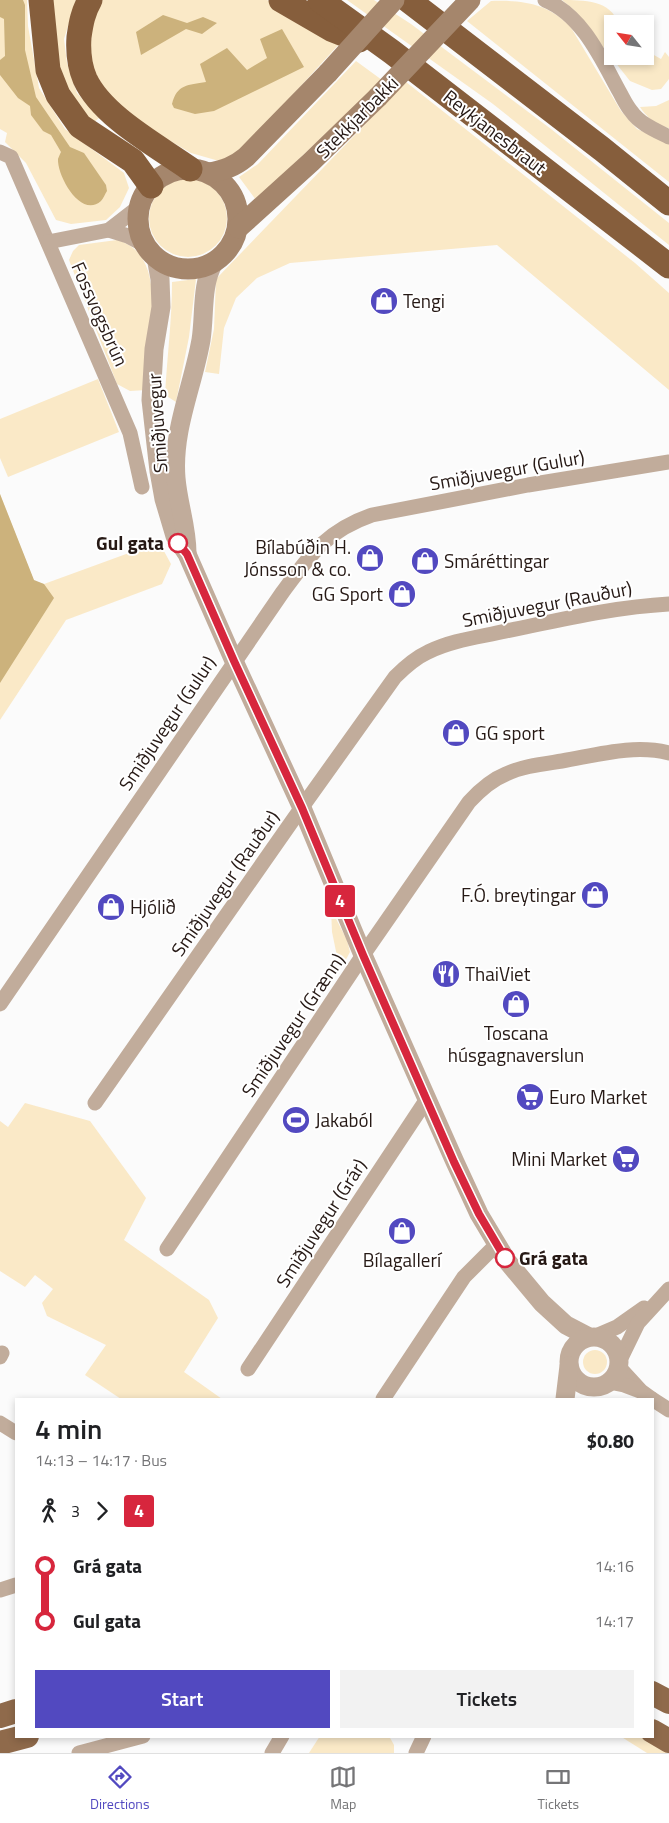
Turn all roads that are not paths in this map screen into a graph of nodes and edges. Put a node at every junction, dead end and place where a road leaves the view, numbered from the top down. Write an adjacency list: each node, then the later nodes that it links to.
1 (41, 0): 13 (highway)
2 (90, 0): 12 (highway)
3 (281, 0): 9 (highway)
4 (320, 0): 9 (highway, Reykjanesbraut)
5 (394, 0): 12 (main road, bridge)
6 (408, 0): 14 (highway)
7 (470, 0): 15 (main road, Stekkjarbakki, bridge)
8 (545, 0): 10 (street)
9 (392, 52): 20 (highway, Reykjanesbraut)
10 (669, 137)
11 (0, 152): 17 (street, Fossvogsbrún)
12 (199, 171): 13 (main road); 15 (main road)
13 (145, 196): 16 (street, Fossvogsbrún); 18 (main road)
14 (669, 203)
15 (238, 228): 19 (main road)
16 (109, 230): 17 (street, Fossvogsbrún); 18 (street)
17 (48, 242): 22 (street, Fossvogsbrún)
18 (151, 251): 19 (main road); 23 (street, Smiðjuvegur)
19 (214, 262): 23 (street, Smiðjuvegur)
20 (669, 266)
21 (669, 462): 25 (street, Smiðjuvegur (Gulur))
22 (142, 487)
23 (187, 554): 25 (street, Smiðjuvegur)
24 (669, 604): 27 (street, Smiðjuvegur (Rauður))
25 (234, 661): 27 (street, Smiðjuvegur); 29 (street, Smiðjuvegur (Gulur))
26 (669, 752): 28 (street, Smiðjuvegur (Grænn))
27 (302, 808): 28 (street, Smiðjuvegur); 31 (street, Smiðjuvegur (Rauður))
28 (363, 955): 30 (street, Smiðjuvegur); 33 (street, Smiðjuvegur (Grænn))
29 (0, 1004)
30 (427, 1099): 32 (street, Smiðjuvegur); 38 (street, Smiðjuvegur (Grár))
31 (96, 1103)
32 (496, 1245): 35 (street, Smiðjuvegur); 41 (street)
33 (167, 1249)
34 (666, 1293): 36 (street); 39 (street)
35 (542, 1303): 36 (street, Smiðjuvegur); 37 (street, Smiðjuvegur)
36 (592, 1336): 37 (street); 39 (street)
37 (569, 1360): 39 (street); 42 (street)
38 (248, 1369)
39 (613, 1374): 40 (street); 43 (street)
40 (649, 1396)
41 (384, 1398)
42 (565, 1398)
43 (584, 1398)
44 (654, 1400): 45 (street)
45 (669, 1410)
46 (0, 1423): 47 (street)
47 (15, 1432)
48 (15, 1585): 49 (street)
49 (0, 1590)
50 (654, 1694): 51 (main road)
51 (669, 1702)
52 (15, 1711): 53 (main road)
53 (0, 1716)
54 (654, 1732): 59 (main road)
55 (20, 1738): 60 (main road)
56 (135, 1738): 61 (street)
57 (281, 1738): 62 (street)
58 (423, 1738): 63 (street)
59 (669, 1741)
60 (0, 1744)
61 (79, 1753)
62 (272, 1753)
63 (416, 1753)

